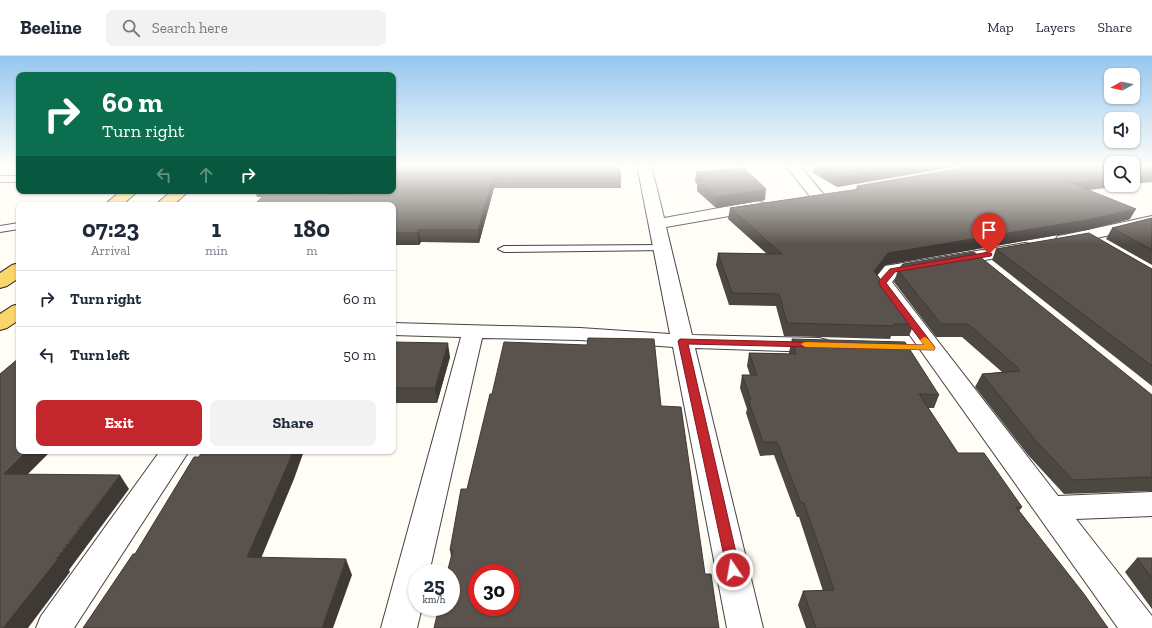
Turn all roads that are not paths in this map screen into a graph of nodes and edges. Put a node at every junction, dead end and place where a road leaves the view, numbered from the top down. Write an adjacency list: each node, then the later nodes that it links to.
1 (650, 192): 12 (street)
2 (814, 192): 6 (street)
3 (832, 193): 6 (street)
4 (127, 194): 8 (main road)
5 (178, 194): 9 (main road)
6 (817, 196): 7 (street)
7 (802, 199)
8 (116, 202)
9 (167, 202)
10 (771, 204): 12 (street)
11 (1152, 221): 15 (street)
12 (658, 224): 16 (street)
13 (16, 226): 14 (lane)
14 (0, 229)
15 (1087, 236): 17 (street); 19 (street)
16 (663, 248): 18 (lane); 25 (street)
17 (1107, 248)
18 (504, 249)
19 (975, 257): 21 (street); 28 (street)
20 (16, 271): 22 (main road)
21 (993, 272)
22 (0, 282)
23 (396, 329): 24 (street)
24 (472, 331): 25 (street); 33 (street)
25 (683, 341): 26 (street); 34 (street)
26 (843, 346)
27 (907, 347): 28 (street)
28 (931, 348): 31 (street)
29 (173, 454): 32 (street)
30 (1152, 504): 31 (street)
31 (1050, 508): 35 (street)
32 (54, 628)
33 (399, 628)
34 (746, 628)
35 (1139, 628)

